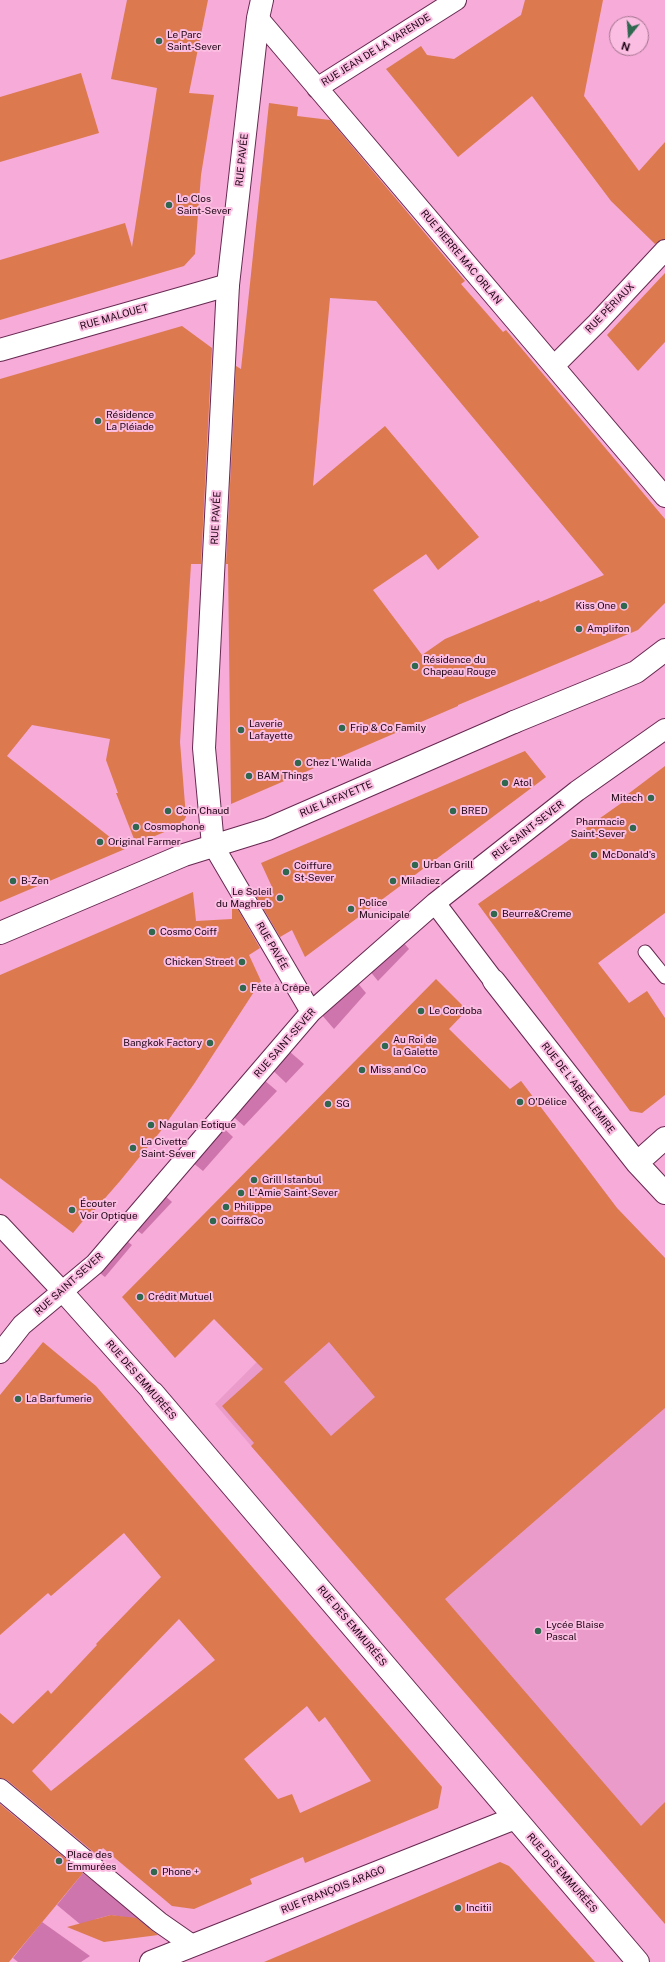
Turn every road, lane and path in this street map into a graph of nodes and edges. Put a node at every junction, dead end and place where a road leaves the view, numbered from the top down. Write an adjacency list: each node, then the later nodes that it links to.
1 (456, 0): 3 (street, RUE JEAN DE LA VARENDE)
2 (260, 9): 3 (street, RUE PIERRE MAC ORLAN); 5 (street, RUE PAVÉE)
3 (317, 88): 7 (street, RUE PIERRE MAC ORLAN)
4 (665, 250): 7 (street, RUE PÉRIAUX)
5 (228, 285): 6 (street, RUE MALOUET); 11 (street, RUE PAVÉE)
6 (0, 350)
7 (554, 366): 8 (street, RUE PIERRE MAC ORLAN)
8 (665, 496)
9 (665, 650): 11 (street, RUE LAFAYETTE)
10 (665, 729): 12 (street, RUE SAINT-SEVER)
11 (213, 845): 13 (street, RUE LAFAYETTE); 17 (street, RUE PAVÉE)
12 (435, 903): 16 (street); 17 (street, RUE SAINT-SEVER)
13 (0, 933)
14 (645, 952): 15 (lane)
15 (665, 977)
16 (494, 981): 19 (street, RUE DE L'ABBÉ LEMIRE)
17 (311, 1012): 22 (street, RUE SAINT-SEVER)
18 (665, 1138): 19 (street)
19 (637, 1163): 20 (street, RUE DE L'ABBÉ LEMIRE)
20 (665, 1193)
21 (0, 1225): 22 (street, RUE DES EMMURÉES)
22 (63, 1292): 23 (street, RUE SAINT-SEVER); 24 (street, RUE DES EMMURÉES)
23 (0, 1353)
24 (153, 1393): 26 (street, RUE DES EMMURÉES)
25 (0, 1789): 27 (street)
26 (515, 1818): 27 (street, RUE FRANÇOIS ARAGO); 29 (street, RUE DES EMMURÉES)
27 (192, 1945): 28 (street, RUE FRANÇOIS ARAGO)
28 (151, 1962)
29 (638, 1962)

